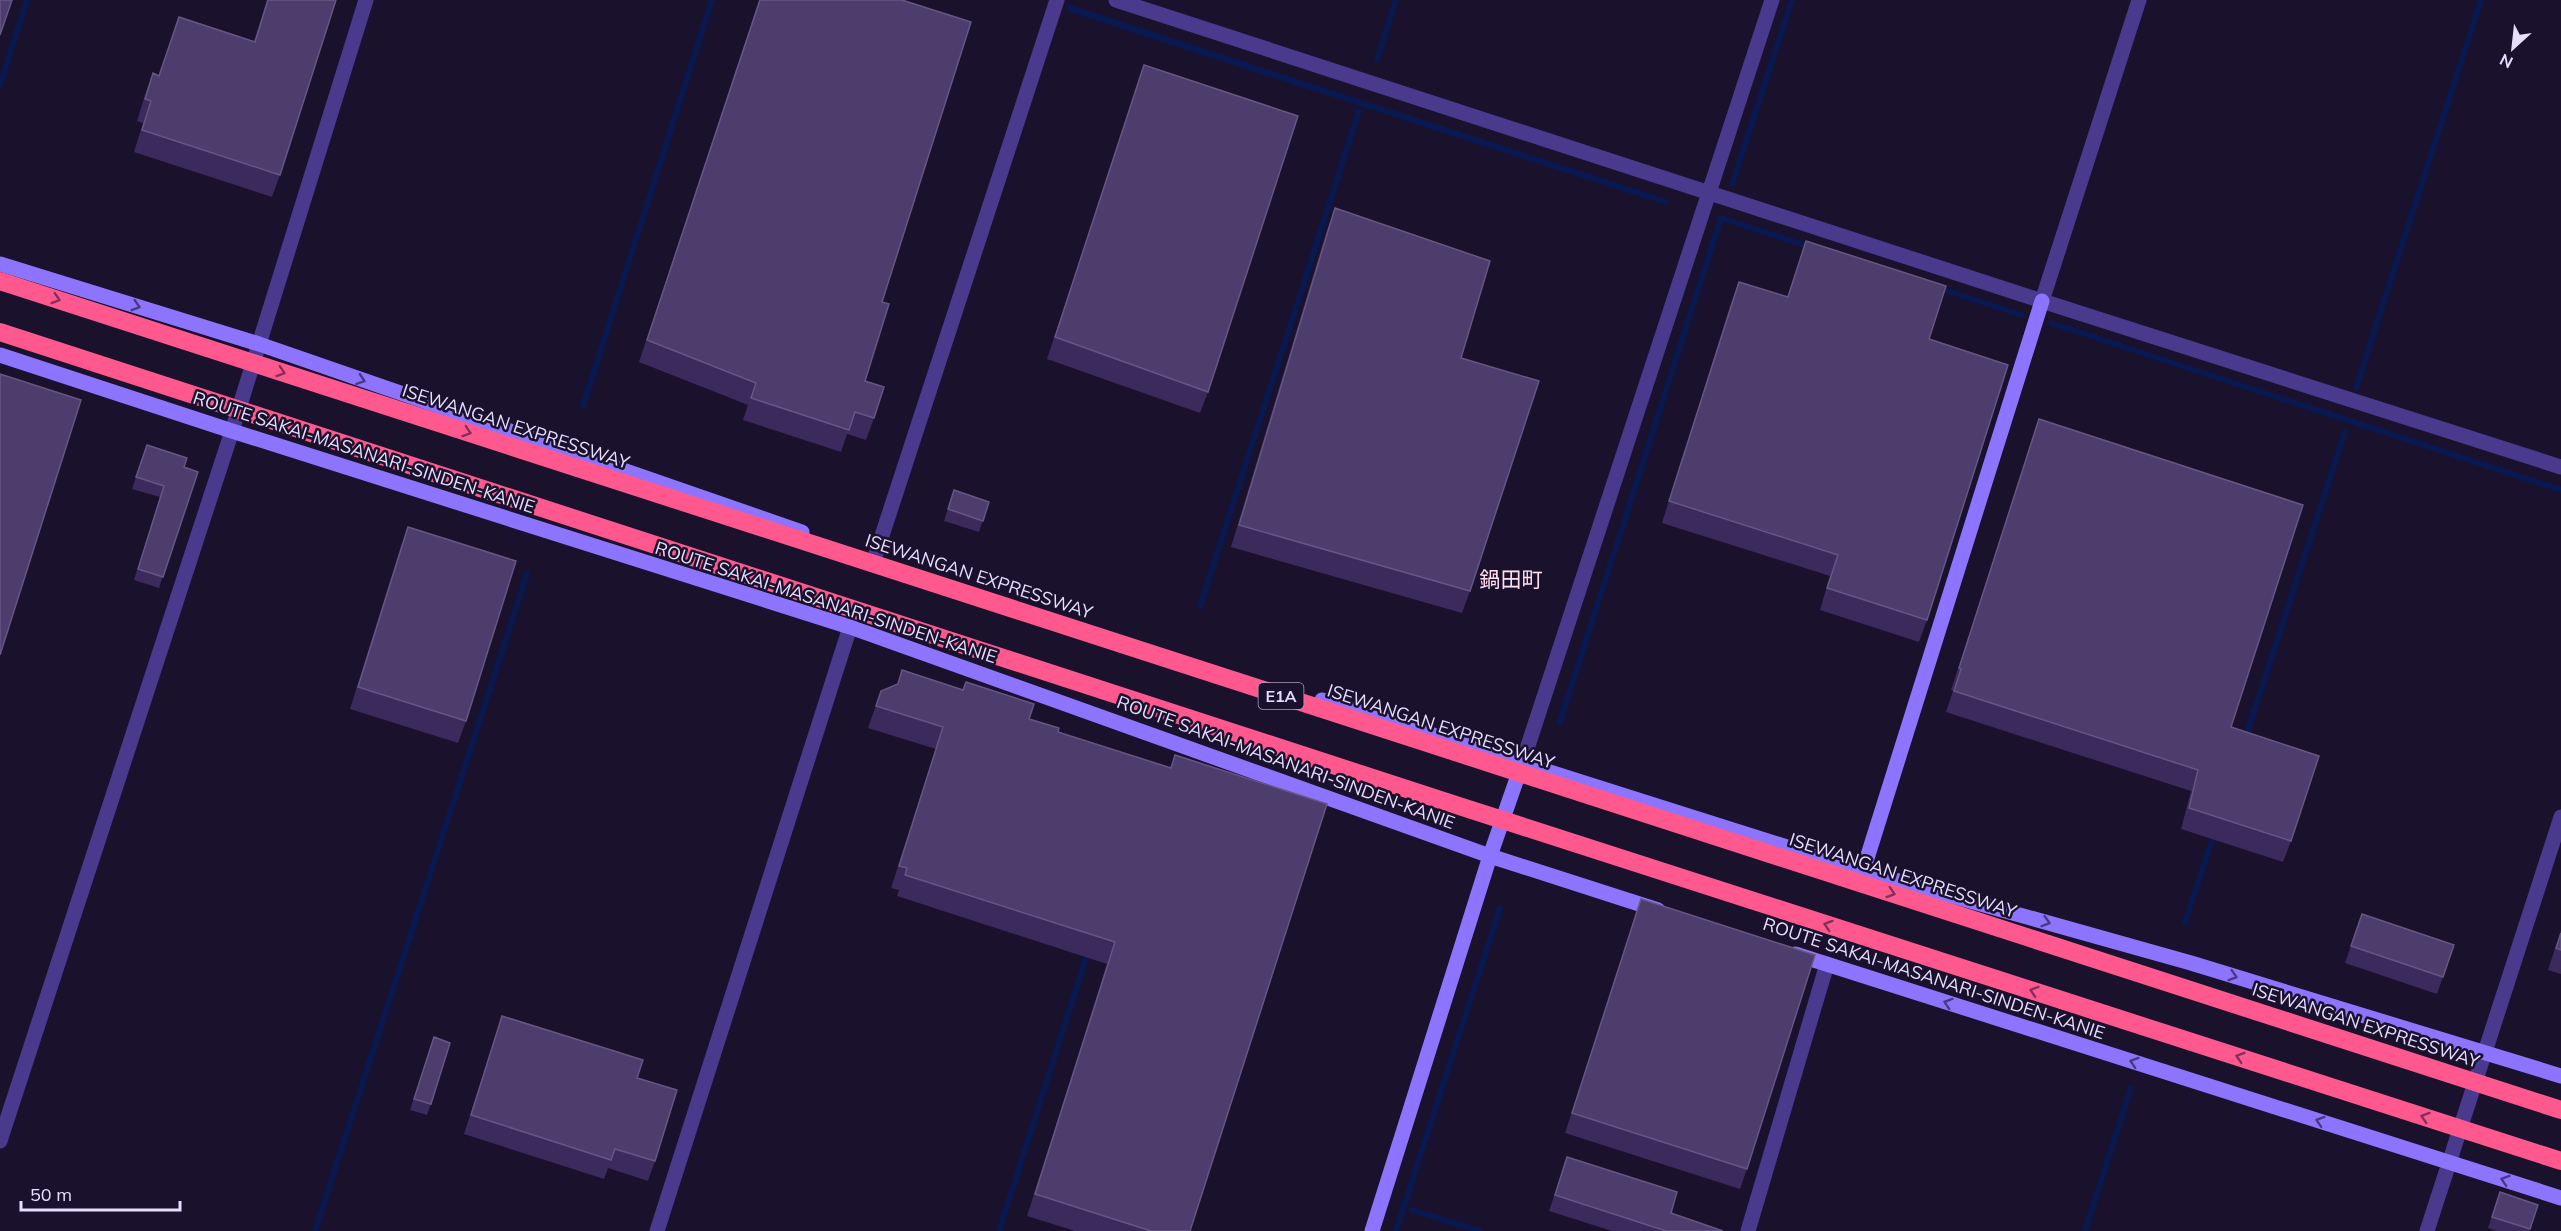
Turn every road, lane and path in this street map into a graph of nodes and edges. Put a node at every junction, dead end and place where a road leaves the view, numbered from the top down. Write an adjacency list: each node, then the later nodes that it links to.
1 (366, 0): 11 (street)
2 (1057, 0): 15 (street)
3 (1116, 0): 6 (street)
4 (1772, 0): 6 (street)
5 (2139, 0): 9 (street)
6 (1709, 193): 9 (street); 17 (street)
7 (0, 264): 11 (main road, one-way to 11)
8 (0, 281): 26 (highway, ISEWANGAN EXPRESSWAY / E1A, one-way to 26, bridge)
9 (2042, 302): 14 (street); 20 (main road)
10 (0, 332): 28 (highway, one-way to 10, bridge)
11 (259, 344): 13 (street); 15 (main road, one-way to 15)
12 (0, 355): 13 (main road, ROUTE SAKAI-MASANARI-SINDEN-KANIE)
13 (232, 431): 16 (main road, ROUTE SAKAI-MASANARI-SINDEN-KANIE); 27 (street)
14 (2561, 467)
15 (875, 557): 17 (main road)
16 (850, 627): 19 (main road, ROUTE SAKAI-MASANARI-SINDEN-KANIE); 31 (street)
17 (1522, 764): 19 (main road); 20 (main road)
18 (2561, 817): 24 (street)
19 (1490, 856): 21 (main road, ROUTE SAKAI-MASANARI-SINDEN-KANIE); 32 (main road)
20 (1863, 871): 24 (main road, one-way to 24)
21 (1669, 914)
22 (1782, 950): 23 (main road, ROUTE SAKAI-MASANARI-SINDEN-KANIE)
23 (1827, 964): 29 (main road, ROUTE SAKAI-MASANARI-SINDEN-KANIE, one-way to 23); 33 (street)
24 (2487, 1052): 25 (main road); 29 (street)
25 (2561, 1076)
26 (2561, 1110)
27 (0, 1141)
28 (2561, 1161)
29 (2449, 1162): 30 (main road, ROUTE SAKAI-MASANARI-SINDEN-KANIE, one-way to 29); 34 (street)
30 (2561, 1198)
31 (657, 1231)
32 (1372, 1231)
33 (1748, 1231)
34 (2427, 1231)

